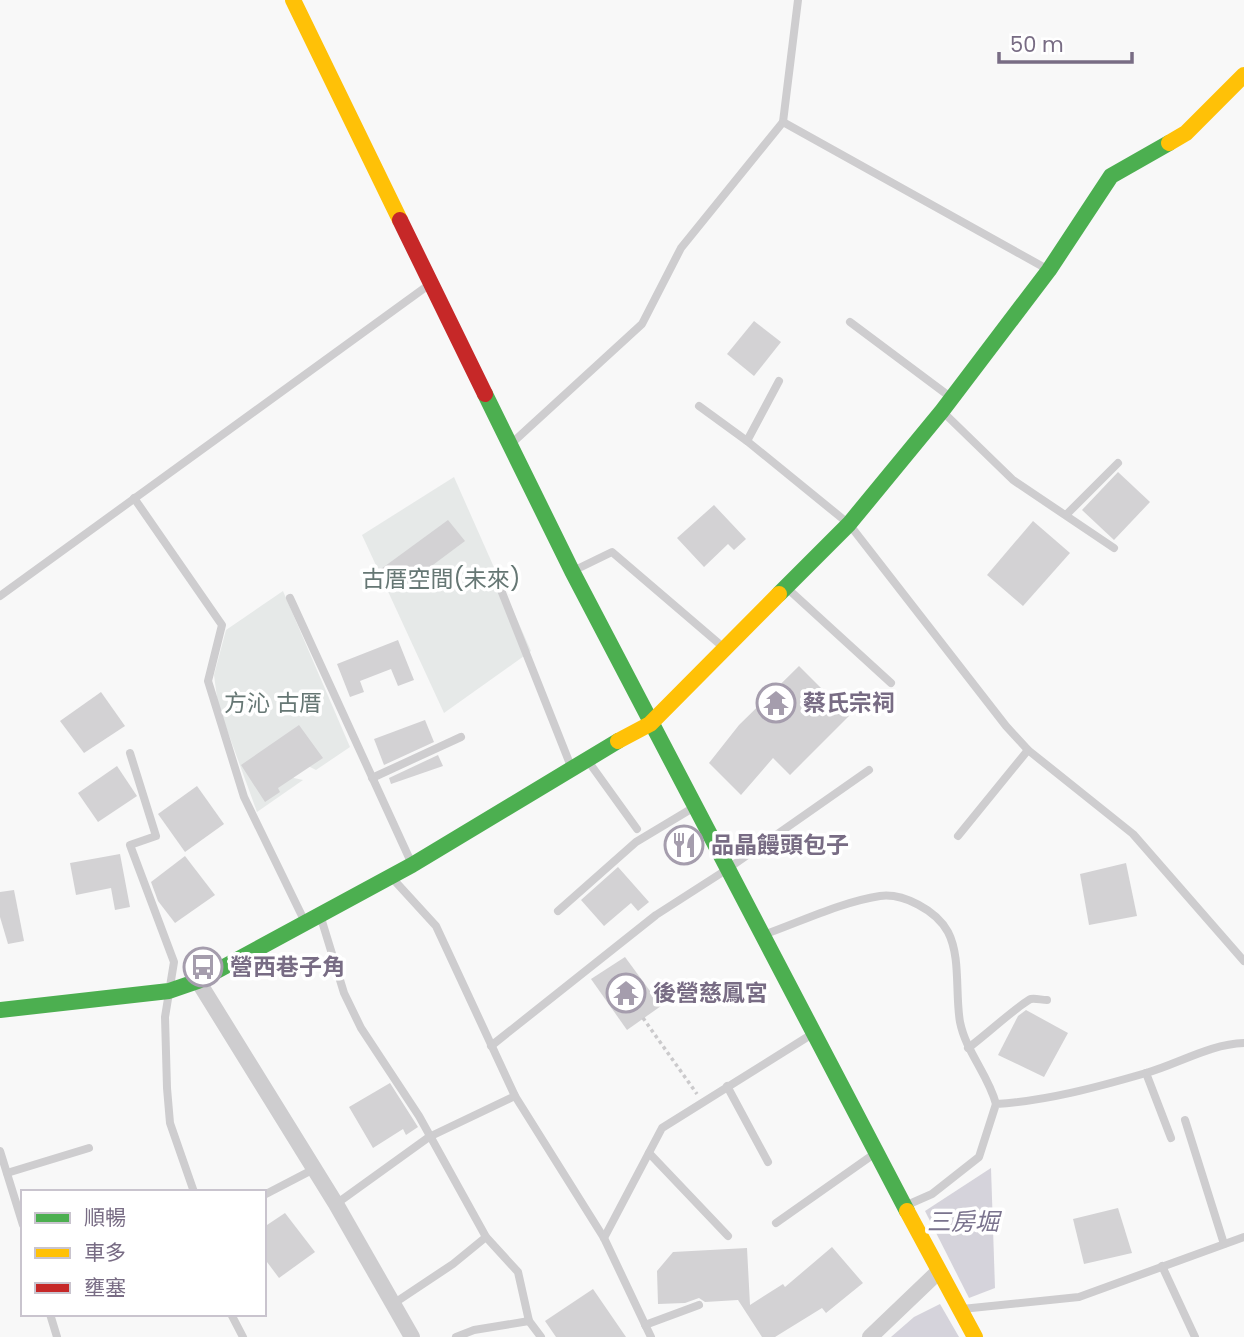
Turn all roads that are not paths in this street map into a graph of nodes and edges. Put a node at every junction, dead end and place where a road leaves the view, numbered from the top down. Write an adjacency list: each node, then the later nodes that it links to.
1 (293, 0): 6 (street)
2 (798, 0): 4 (lane)
3 (1244, 75): 5 (street)
4 (783, 122): 5 (lane); 12 (lane)
5 (1049, 270): 10 (street)
6 (432, 282): 12 (street); 14 (lane)
7 (850, 322): 10 (lane)
8 (779, 381): 11 (lane)
9 (699, 405): 11 (lane)
10 (946, 405): 15 (lane); 16 (street)
11 (747, 441): 16 (lane)
12 (510, 445): 18 (street)
13 (1118, 463): 15 (lane)
14 (134, 498): 21 (lane); 40 (lane)
15 (1067, 514): 17 (lane)
16 (849, 524): 19 (street); 27 (lane)
17 (1114, 548)
18 (572, 571): 23 (lane); 25 (street)
19 (786, 587): 23 (street); 24 (lane)
20 (501, 590): 30 (lane)
21 (0, 596)
22 (290, 598): 32 (lane)
23 (725, 649): 25 (street)
24 (891, 683)
25 (650, 724): 29 (street); 33 (street)
26 (460, 737): 32 (lane)
27 (1028, 750): 35 (lane); 42 (lane)
28 (130, 753): 44 (lane)
29 (586, 758): 30 (street); 34 (lane)
30 (572, 766): 36 (street)
31 (869, 769): 37 (lane)
32 (372, 778): 36 (lane)
33 (694, 807): 37 (street); 39 (lane)
34 (637, 830)
35 (958, 836)
36 (412, 865): 38 (street)
37 (726, 870): 41 (street); 49 (lane)
38 (391, 876): 40 (street); 49 (lane)
39 (558, 911)
40 (312, 919): 43 (street); 56 (lane)
41 (761, 936): 47 (street); 50 (lane)
42 (1244, 961)
43 (198, 981): 44 (street); 63 (street)
44 (169, 991): 46 (street); 65 (lane)
45 (1048, 1000): 50 (lane)
46 (0, 1010)
47 (812, 1034): 52 (lane); 61 (street)
48 (1244, 1044): 51 (lane)
49 (491, 1045): 53 (lane)
50 (968, 1048): 54 (lane)
51 (1146, 1073): 54 (lane); 57 (lane)
52 (727, 1086): 60 (lane); 62 (lane)
53 (515, 1096): 56 (lane); 74 (lane)
54 (996, 1104): 68 (lane)
55 (1185, 1120): 75 (lane)
56 (429, 1137): 67 (lane); 72 (lane)
57 (1171, 1138)
58 (89, 1148): 64 (lane)
59 (0, 1151): 64 (lane)
60 (649, 1153): 71 (lane); 74 (lane)
61 (877, 1153): 68 (street); 70 (lane)
62 (768, 1162)
63 (314, 1169): 66 (lane); 67 (street)
64 (7, 1173): 69 (lane)
65 (193, 1190)
66 (266, 1194)
67 (336, 1204): 78 (street)
68 (904, 1207): 77 (street)
69 (21, 1218)
70 (776, 1223)
71 (728, 1236)
72 (486, 1237): 78 (lane); 83 (lane)
73 (1244, 1237): 75 (lane)
74 (604, 1238): 84 (lane)
75 (1224, 1244): 76 (lane)
76 (1161, 1266): 80 (lane); 92 (lane)
77 (938, 1272): 80 (street); 90 (street)
78 (393, 1304): 87 (street)
79 (699, 1305): 84 (lane)
80 (959, 1309): 91 (street)
81 (51, 1316): 85 (lane)
82 (232, 1316): 86 (lane)
83 (529, 1321): 88 (lane); 89 (lane)
84 (646, 1333)
85 (57, 1337)
86 (243, 1337)
87 (412, 1337)
88 (456, 1337)
89 (541, 1337)
90 (870, 1337)
91 (975, 1337)
92 (1195, 1337)

